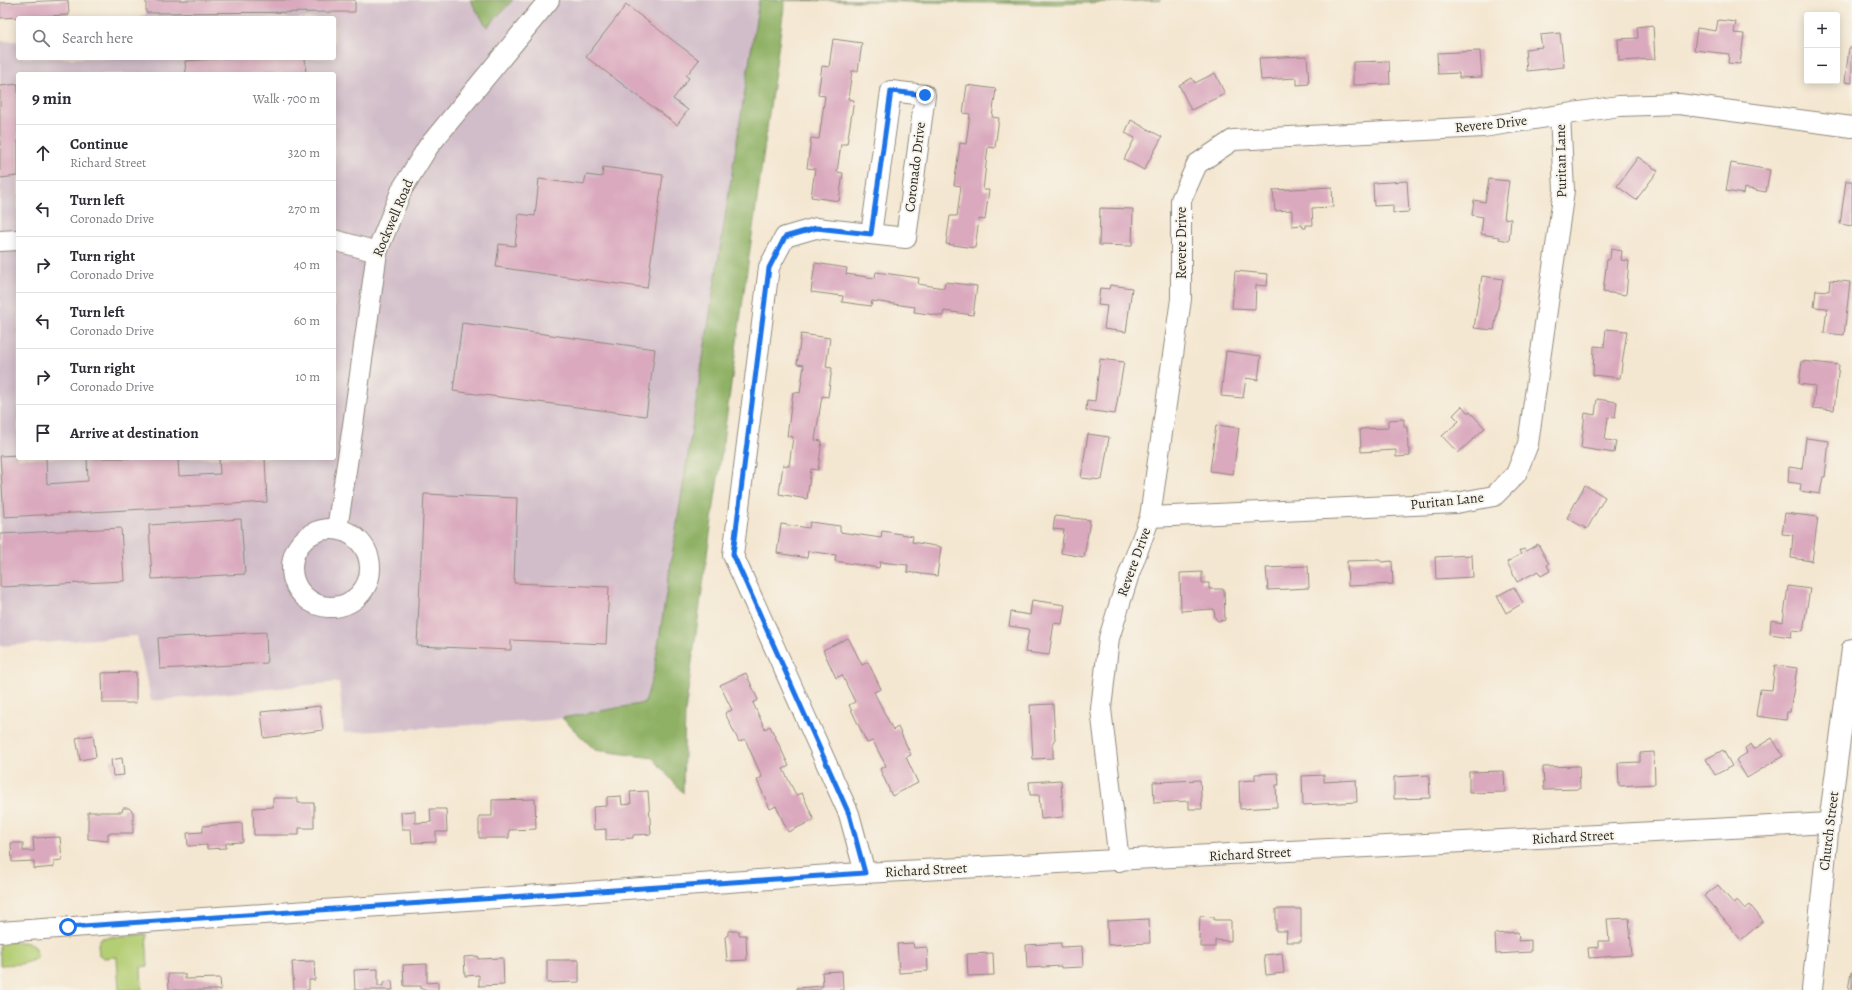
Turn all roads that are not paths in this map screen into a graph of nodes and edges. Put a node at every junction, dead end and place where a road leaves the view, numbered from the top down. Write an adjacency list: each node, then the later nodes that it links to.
1 (549, 0): 8 (street, Rockwell Road)
2 (1560, 116): 3 (street, Revere Drive); 9 (street, Revere Drive); 9 (street, Puritan Lane)
3 (1852, 127)
4 (871, 234): 4 (street, Coronado Drive); 14 (street, Coronado Drive)
5 (16, 240): 6 (street)
6 (0, 241)
7 (336, 241): 8 (street)
8 (376, 252): 10 (street, Rockwell Road)
9 (1150, 517): 13 (street, Revere Drive)
10 (337, 529)
11 (1852, 649): 12 (street, Church Street)
12 (1829, 823): 13 (street, Richard Street); 16 (street, Church Street)
13 (1119, 861): 14 (street, Richard Street)
14 (865, 873): 15 (street, Richard Street)
15 (0, 932)
16 (1812, 990)

